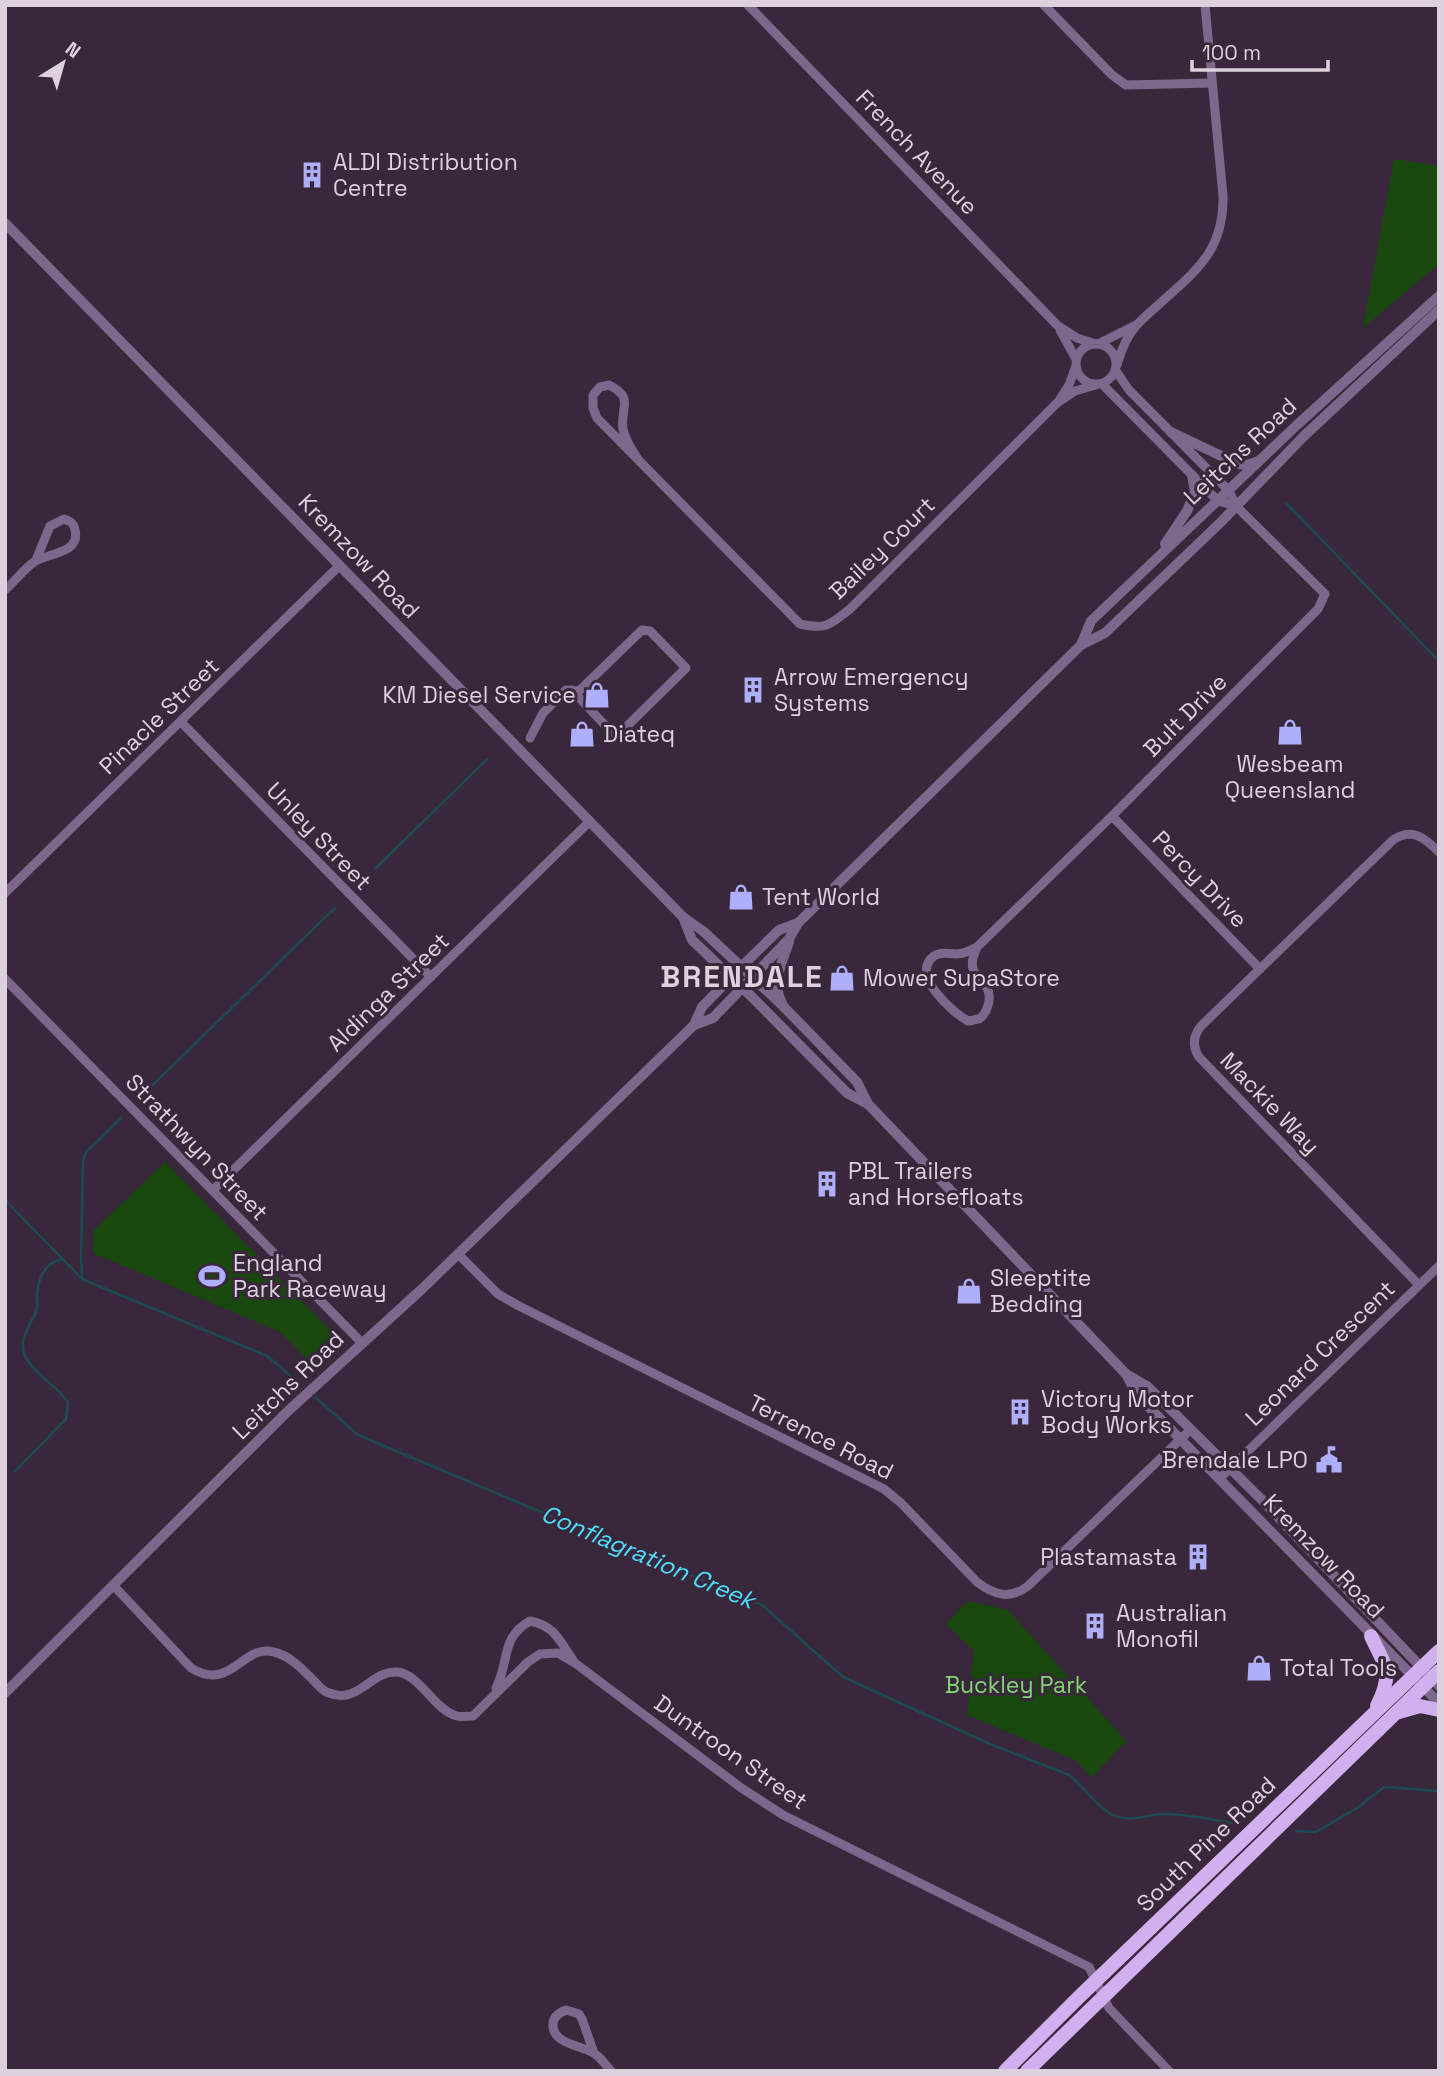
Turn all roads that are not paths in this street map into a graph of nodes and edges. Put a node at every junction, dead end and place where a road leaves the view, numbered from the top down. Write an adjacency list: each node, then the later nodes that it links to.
1 (748, 5): 8 (street, French Avenue)
2 (1044, 5): 4 (street)
3 (1205, 5): 4 (street)
4 (1212, 83): 9 (street)
5 (5, 223): 23 (street, Kremzow Road)
6 (1439, 296): 17 (street, Leitchs Road)
7 (1439, 310): 21 (street, Leitchs Road)
8 (1057, 325): 10 (street, French Avenue); 11 (street, French Avenue)
9 (1136, 325): 10 (street); 12 (street)
10 (1098, 343): 11 (street); 12 (street)
11 (1076, 363): 13 (street); 14 (street, Bailey Court)
12 (1116, 368): 13 (street); 15 (street)
13 (1099, 384): 14 (street, Bailey Court); 18 (street)
14 (1057, 403): 16 (street, Bailey Court)
15 (1171, 432): 17 (street); 19 (street)
16 (638, 459): 16 (street, Bailey Court)
17 (1261, 460): 19 (street, Leitchs Road)
18 (1192, 475): 20 (street); 24 (street)
19 (1228, 491): 20 (street, Leitchs Road); 21 (street)
20 (1218, 501): 21 (street); 24 (street, Leitchs Road)
21 (1236, 506): 26 (street, Leitchs Road); 30 (street, Bult Drive)
22 (36, 560): 22 (street); 25 (street)
23 (340, 566): 28 (street, Pinacle Street); 31 (street, Kremzow Road)
24 (1134, 581): 26 (street, Leitchs Road)
25 (5, 590)
26 (1081, 645): 35 (street, Leitchs Road)
27 (572, 690): 27 (street); 29 (street)
28 (181, 722): 33 (street, Pinacle Street); 40 (street, Unley Street)
29 (530, 738)
30 (1112, 816): 37 (street, Bult Drive); 39 (street, Percy Drive)
31 (590, 821): 34 (street, Kremzow Road); 40 (street, Aldinga Street)
32 (1439, 852): 39 (street, Mackie Way)
33 (5, 893)
34 (683, 917): 38 (street, Kremzow Road); 41 (street, Kremzow Road)
35 (798, 923): 36 (street, Leitchs Road); 38 (street, Leitchs Road)
36 (789, 939): 42 (street, Leitchs Road); 45 (street)
37 (977, 947): 37 (street)
38 (741, 967): 41 (street, Leitchs Road); 42 (street, Kremzow Road)
39 (1260, 969): 51 (street, Mackie Way)
40 (431, 977): 48 (street, Aldinga Street)
41 (731, 977): 44 (street, Kremzow Road); 46 (street, Leitchs Road)
42 (752, 977): 44 (street, Leitchs Road); 45 (street, Kremzow Road)
43 (5, 979): 48 (street, Strathwyn Street)
44 (742, 988): 46 (street, Leitchs Road); 47 (street, Kremzow Road)
45 (782, 1005): 47 (street, Kremzow Road)
46 (694, 1025): 49 (street, Leitchs Road)
47 (868, 1104): 53 (street, Kremzow Road)
48 (213, 1190): 52 (street, Strathwyn Street)
49 (458, 1254): 52 (street, Leitchs Road); 55 (street, Terrence Road)
50 (1439, 1266): 51 (street, Leonard Crescent)
51 (1419, 1284): 56 (street, Leonard Crescent)
52 (362, 1343): 58 (street, Leitchs Road)
53 (1126, 1374): 54 (street, Kremzow Road); 55 (street, Kremzow Road)
54 (1190, 1430): 55 (street, Terrence Road); 56 (street, Kremzow Road)
55 (1180, 1440): 57 (street, Kremzow Road)
56 (1229, 1469): 57 (street, Leonard Crescent); 64 (street, Kremzow Road)
57 (1219, 1479): 59 (street, Kremzow Road)
58 (114, 1586): 65 (street, Leitchs Road); 66 (street, Duntroon Street)
59 (1371, 1636): 64 (street, Kremzow Road); 70 (highway)
60 (509, 1640): 62 (street); 63 (street); 66 (street)
61 (1439, 1651): 64 (highway, South Pine Road)
62 (520, 1660): 63 (street, Duntroon Street); 66 (street, Duntroon Street)
63 (575, 1663): 71 (street, Duntroon Street)
64 (1428, 1677): 67 (street, Kremzow Road); 69 (highway, South Pine Road); 70 (highway, South Pine Road)
65 (5, 1693)
66 (492, 1696)
67 (1439, 1703)
68 (1439, 1710): 69 (highway)
69 (1396, 1712): 72 (highway, South Pine Road)
70 (1374, 1713): 71 (highway, South Pine Road)
71 (1096, 1981): 72 (street); 75 (highway, South Pine Road)
72 (1103, 1997): 76 (highway, South Pine Road); 77 (street)
73 (594, 2053): 73 (street); 74 (street)
74 (611, 2071)
75 (1005, 2071)
76 (1027, 2071)
77 (1169, 2071)

